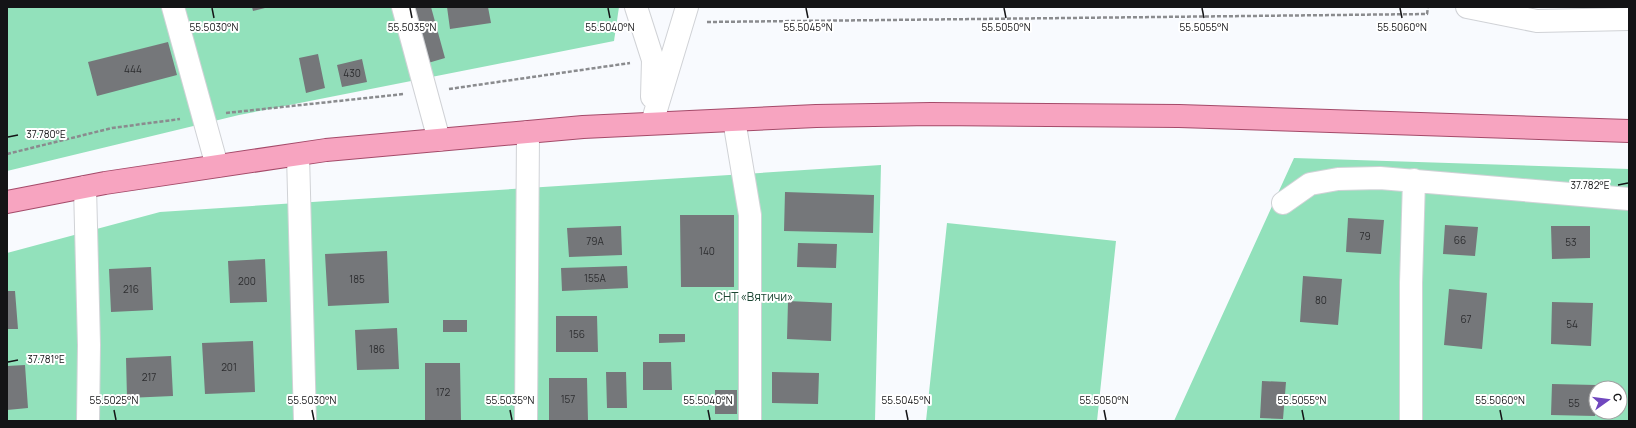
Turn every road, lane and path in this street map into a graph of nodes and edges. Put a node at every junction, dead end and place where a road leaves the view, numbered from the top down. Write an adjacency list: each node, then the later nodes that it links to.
1 (173, 7): 10 (street)
2 (403, 7): 9 (street)
3 (636, 7): 8 (street)
4 (1428, 7): 6 (path)
5 (1467, 7): 7 (street)
6 (685, 15): 12 (street)
7 (1629, 19)
8 (652, 60): 9 (path); 12 (street)
9 (426, 92): 10 (path); 15 (street)
10 (204, 116): 16 (path); 18 (street)
11 (734, 120): 12 (main road); 13 (main road); 27 (street)
12 (652, 123): 14 (main road)
13 (1629, 131)
14 (528, 132): 15 (main road); 26 (street)
15 (439, 140): 17 (main road)
16 (7, 154)
17 (298, 155): 18 (main road); 25 (street)
18 (217, 166): 20 (main road)
19 (1414, 180): 21 (street); 23 (street); 28 (street)
20 (85, 187): 22 (main road); 24 (street)
21 (1629, 199)
22 (7, 202)
23 (1283, 203)
24 (88, 421)
25 (305, 421)
26 (526, 421)
27 (750, 421)
28 (1411, 421)

